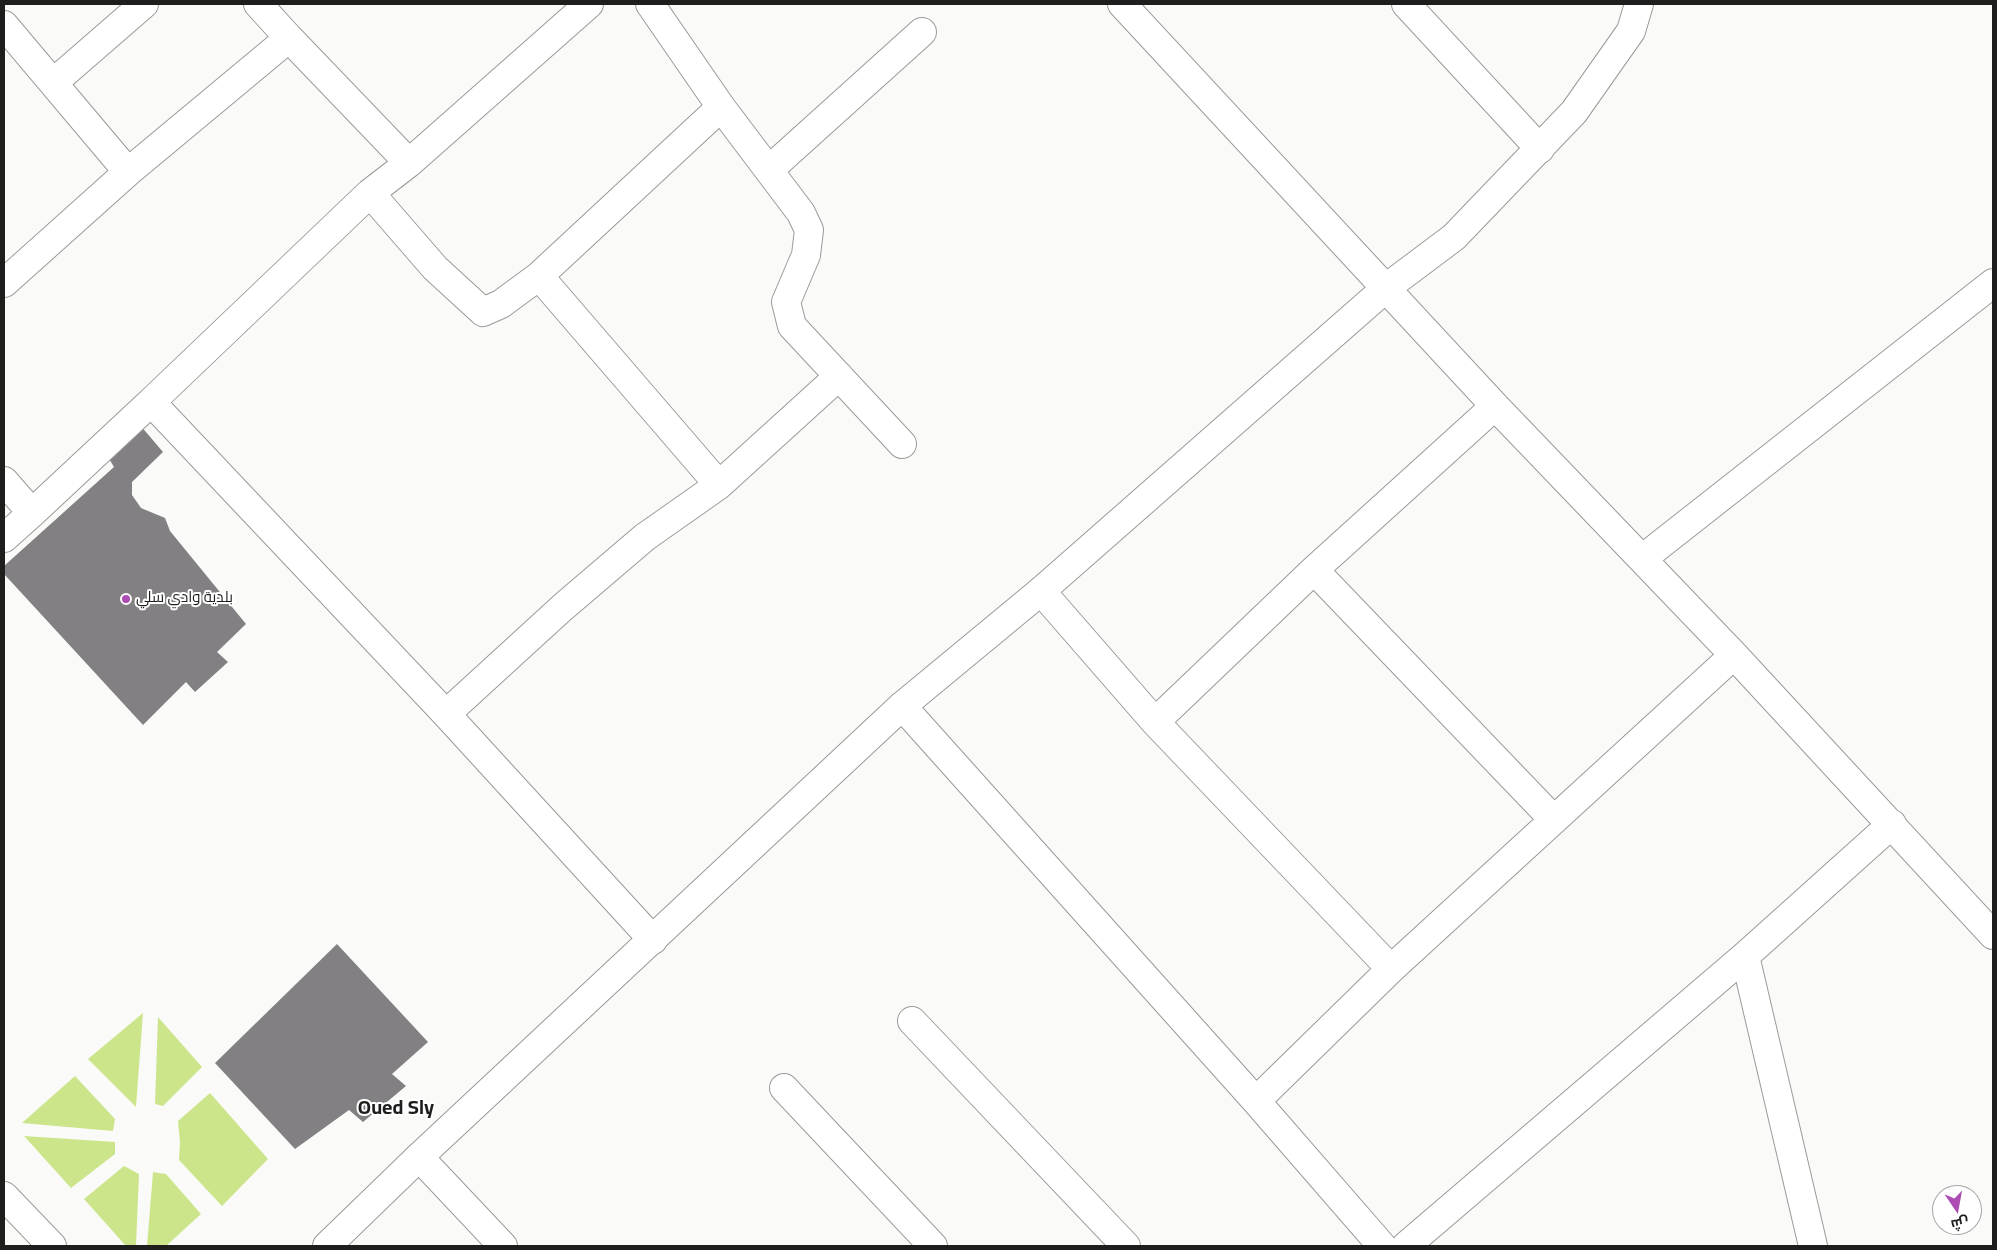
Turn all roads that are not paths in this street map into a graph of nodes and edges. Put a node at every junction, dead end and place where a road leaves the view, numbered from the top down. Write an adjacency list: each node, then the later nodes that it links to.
1 (144, 4): 11 (street)
2 (258, 4): 10 (street)
3 (589, 4): 14 (street)
4 (650, 4): 12 (street)
5 (1122, 4): 21 (street)
6 (1406, 4): 13 (street)
7 (1639, 4): 13 (street)
8 (4, 24): 11 (street)
9 (922, 32): 15 (street)
10 (289, 38): 14 (street); 16 (street)
11 (53, 83): 16 (street)
12 (722, 106): 15 (street); 18 (street)
13 (1540, 149): 21 (street)
14 (409, 162): 17 (street)
15 (770, 170): 22 (street)
16 (128, 172): 20 (street)
17 (370, 193): 18 (street); 23 (street)
18 (539, 276): 27 (street)
19 (1993, 282): 30 (street)
20 (4, 283)
21 (1386, 288): 24 (street); 32 (street)
22 (840, 376): 25 (street); 27 (street)
23 (151, 402): 28 (street); 35 (street)
24 (1495, 406): 30 (street); 31 (street)
25 (902, 444)
26 (4, 481): 28 (street)
27 (719, 485): 35 (street)
28 (32, 513): 29 (street)
29 (4, 538)
30 (1642, 559): 33 (street)
31 (1314, 570): 36 (street); 37 (street)
32 (1041, 591): 34 (street); 36 (street)
33 (1734, 655): 37 (street); 38 (street)
34 (902, 706): 40 (street); 45 (street)
35 (446, 714): 40 (street)
36 (1155, 722): 42 (street)
37 (1554, 820): 42 (street)
38 (1892, 824): 39 (street); 41 (street)
39 (1993, 935)
40 (653, 940): 46 (street)
41 (1745, 956): 54 (street); 55 (street)
42 (1391, 969): 45 (street)
43 (912, 1021): 52 (street)
44 (784, 1088): 51 (street)
45 (1256, 1101): 53 (street)
46 (419, 1157): 49 (street); 50 (street)
47 (4, 1196): 48 (street)
48 (52, 1246)
49 (326, 1246)
50 (503, 1246)
51 (933, 1246)
52 (1126, 1246)
53 (1382, 1246)
54 (1406, 1246)
55 (1813, 1246)

